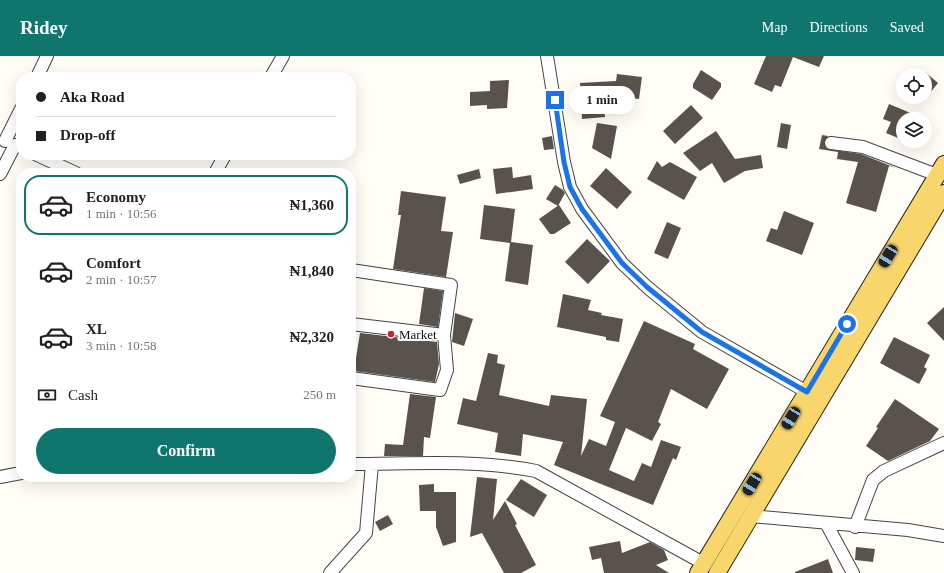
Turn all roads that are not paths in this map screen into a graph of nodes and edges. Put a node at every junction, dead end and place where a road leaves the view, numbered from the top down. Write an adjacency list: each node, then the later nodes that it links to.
1 (47, 56): 4 (street)
2 (283, 56): 5 (street)
3 (547, 56): 18 (street)
4 (39, 72)
5 (274, 72)
6 (16, 124): 7 (street)
7 (10, 143): 12 (street)
8 (831, 143): 11 (street)
9 (48, 160): 10 (street)
10 (65, 168)
11 (941, 170): 18 (main road)
12 (0, 174)
13 (944, 193): 24 (main road)
14 (356, 271): 16 (street)
15 (356, 325): 16 (street)
16 (444, 335): 17 (street)
17 (356, 379)
18 (807, 392): 28 (main road)
19 (944, 443): 26 (street)
20 (356, 464): 21 (street)
21 (372, 464): 28 (street); 29 (street)
22 (16, 474): 23 (street)
23 (0, 477)
24 (751, 516): 25 (street); 30 (main road)
25 (826, 523): 26 (street); 31 (street)
26 (855, 526): 27 (street)
27 (944, 536)
28 (700, 568)
29 (330, 573)
30 (717, 573)
31 (853, 573)

